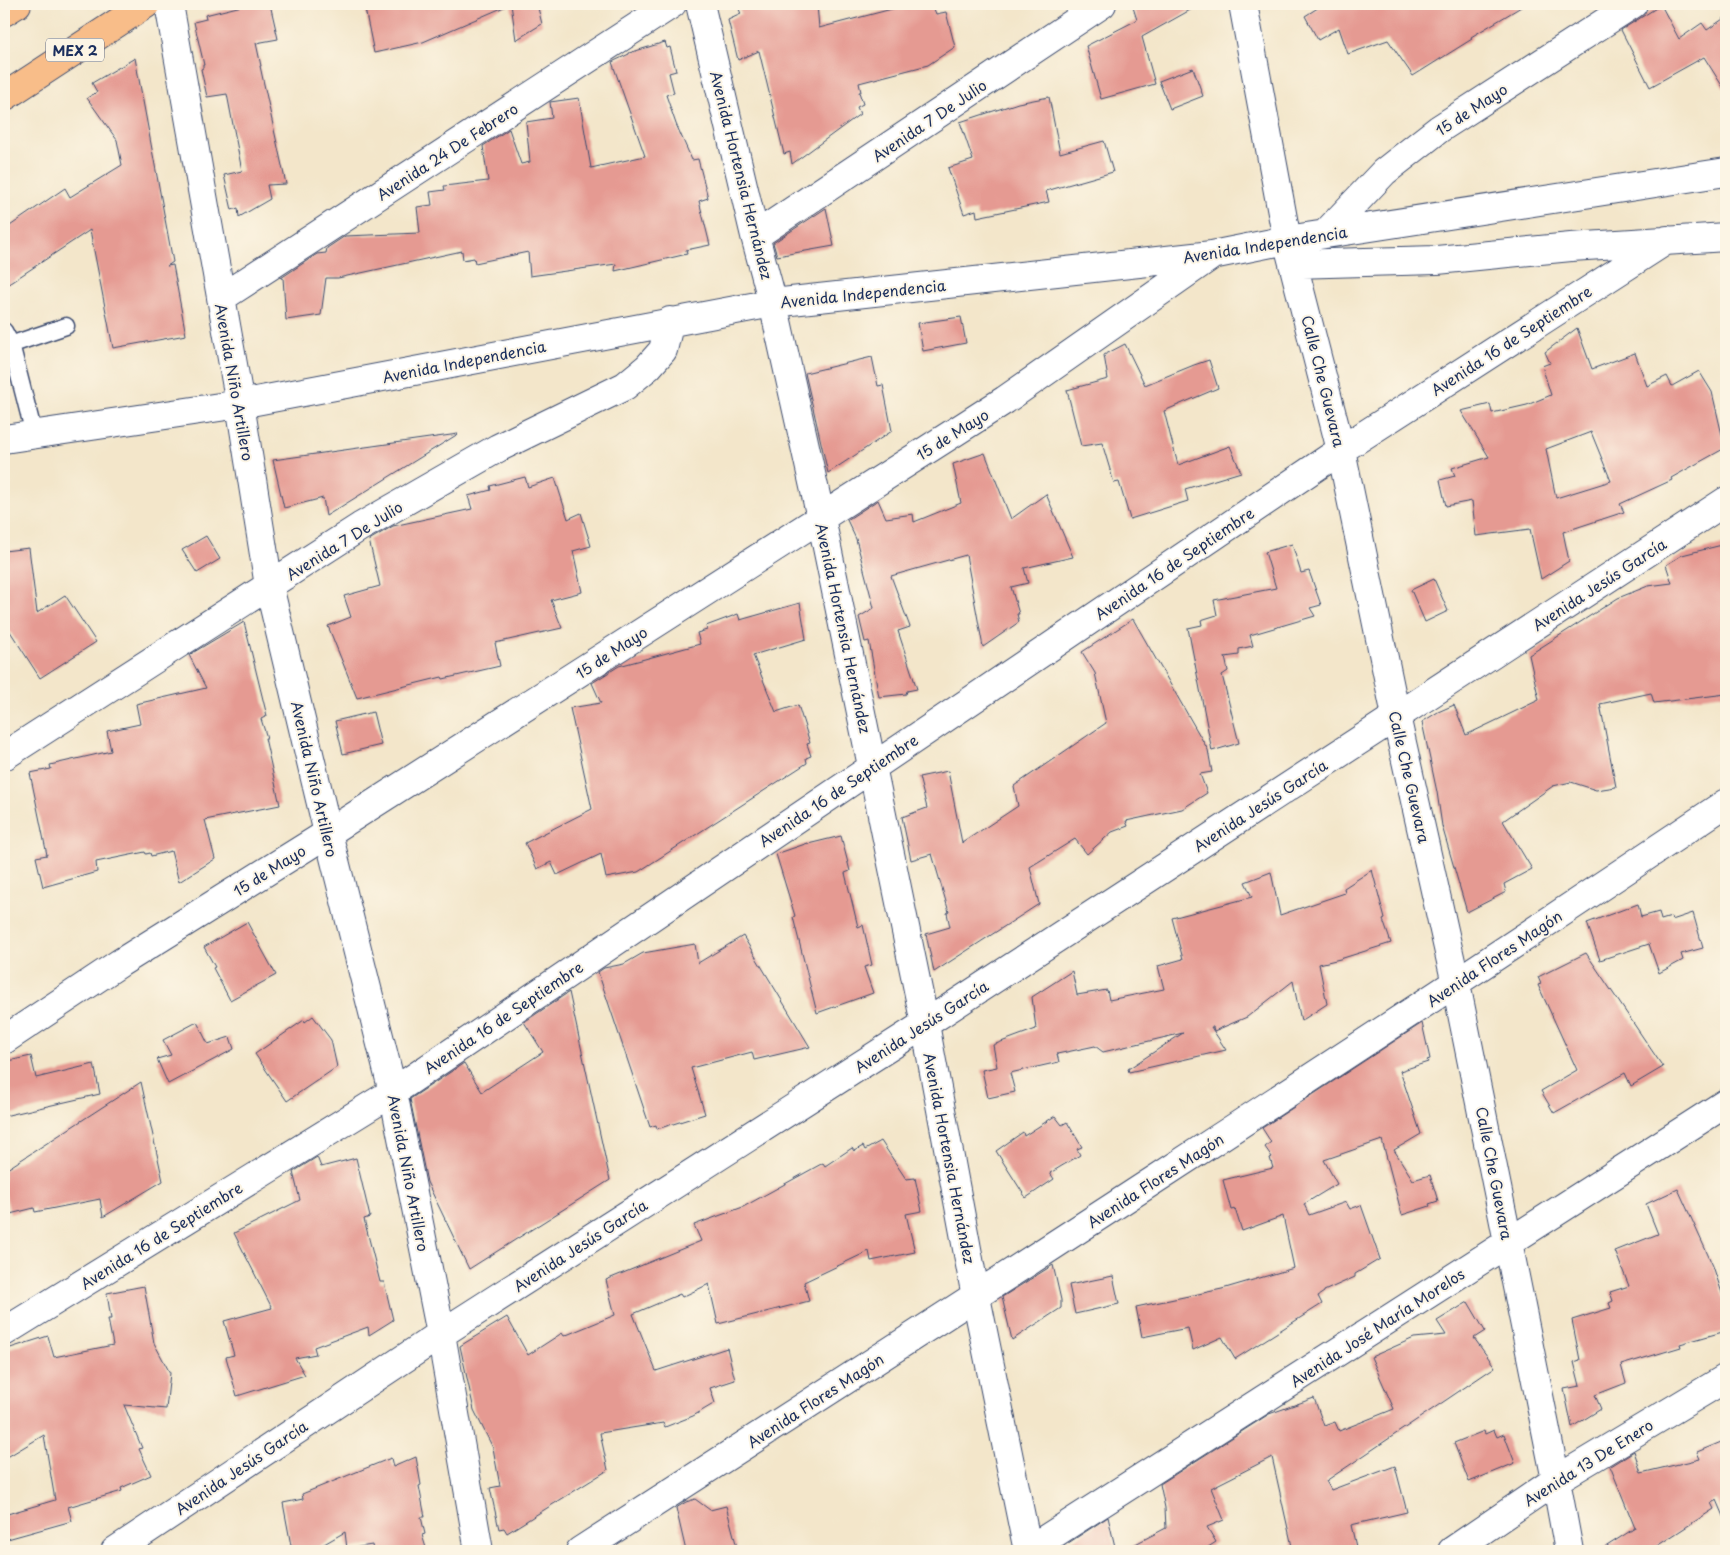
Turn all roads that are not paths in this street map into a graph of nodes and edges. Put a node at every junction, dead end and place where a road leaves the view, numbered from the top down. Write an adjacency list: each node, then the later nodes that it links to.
1 (17, 4): 9 (main road)
2 (146, 4): 10 (main road, MEX 2)
3 (169, 4): 18 (street, Avenida Niño Artillero)
4 (672, 4): 18 (street, Avenida 24 De Febrero)
5 (700, 4): 13 (street, Avenida Hortensia Hernández)
6 (1102, 4): 13 (street, Avenida 7 De Julio)
7 (1243, 4): 16 (street, Calle Che Guevara)
8 (1633, 4): 12 (street, 15 de Mayo)
9 (4, 12)
10 (4, 97)
11 (1726, 172): 12 (street, Avenida Independencia)
12 (1325, 234): 16 (street, Avenida Independencia)
13 (755, 236): 19 (street, Avenida Hortensia Hernández)
14 (1726, 237): 15 (street)
15 (1667, 240): 16 (street); 26 (street, Avenida 16 de Septiembre)
16 (1290, 252): 17 (street, Avenida Independencia); 26 (street, Calle Che Guevara)
17 (1212, 255): 19 (street, Avenida Independencia); 28 (street, 15 de Mayo)
18 (221, 298): 23 (street, Avenida Niño Artillero)
19 (773, 303): 20 (street, Avenida Independencia); 28 (street, Avenida Hortensia Hernández)
20 (670, 321): 23 (street, Avenida Independencia); 29 (street, Avenida 7 De Julio)
21 (66, 326): 22 (lane)
22 (6, 340): 24 (lane)
23 (240, 404): 24 (street, Avenida Independencia); 29 (street, Avenida Niño Artillero)
24 (34, 434): 25 (street, Avenida Independencia)
25 (4, 439)
26 (1342, 450): 30 (street, Calle Che Guevara); 32 (street, Avenida 16 de Septiembre)
27 (1726, 500): 30 (street, Avenida Jesús García)
28 (821, 518): 32 (street, Avenida Hortensia Hernández); 34 (street, 15 de Mayo)
29 (269, 586): 31 (street, Avenida 7 De Julio); 34 (street, Avenida Niño Artillero)
30 (1396, 716): 35 (street, Calle Che Guevara); 36 (street, Avenida Jesús García)
31 (4, 756)
32 (872, 766): 36 (street, Avenida Hortensia Hernández); 38 (street, Avenida 16 de Septiembre)
33 (1726, 803): 35 (street, Avenida Flores Magón)
34 (328, 833): 37 (street, 15 de Mayo); 38 (street, Avenida Niño Artillero)
35 (1456, 984): 40 (street, Calle Che Guevara); 41 (street, Avenida Flores Magón)
36 (925, 1024): 41 (street, Avenida Hortensia Hernández); 43 (street, Avenida Jesús García)
37 (4, 1040)
38 (393, 1092): 42 (street, Avenida 16 de Septiembre); 43 (street, Avenida Niño Artillero)
39 (1726, 1103): 40 (street, Avenida José María Morelos)
40 (1509, 1242): 45 (street, Calle Che Guevara); 49 (street, Avenida José María Morelos)
41 (976, 1297): 48 (street, Avenida Flores Magón); 49 (street, Avenida Hortensia Hernández)
42 (4, 1332)
43 (440, 1334): 46 (street, Avenida Jesús García); 47 (street, Avenida Niño Artillero)
44 (1726, 1378): 45 (street, Avenida 13 De Enero)
45 (1556, 1480): 50 (street, Avenida 13 De Enero); 51 (street, Calle Che Guevara)
46 (115, 1551)
47 (479, 1551)
48 (580, 1551)
49 (1028, 1551)
50 (1452, 1551)
51 (1569, 1551)

